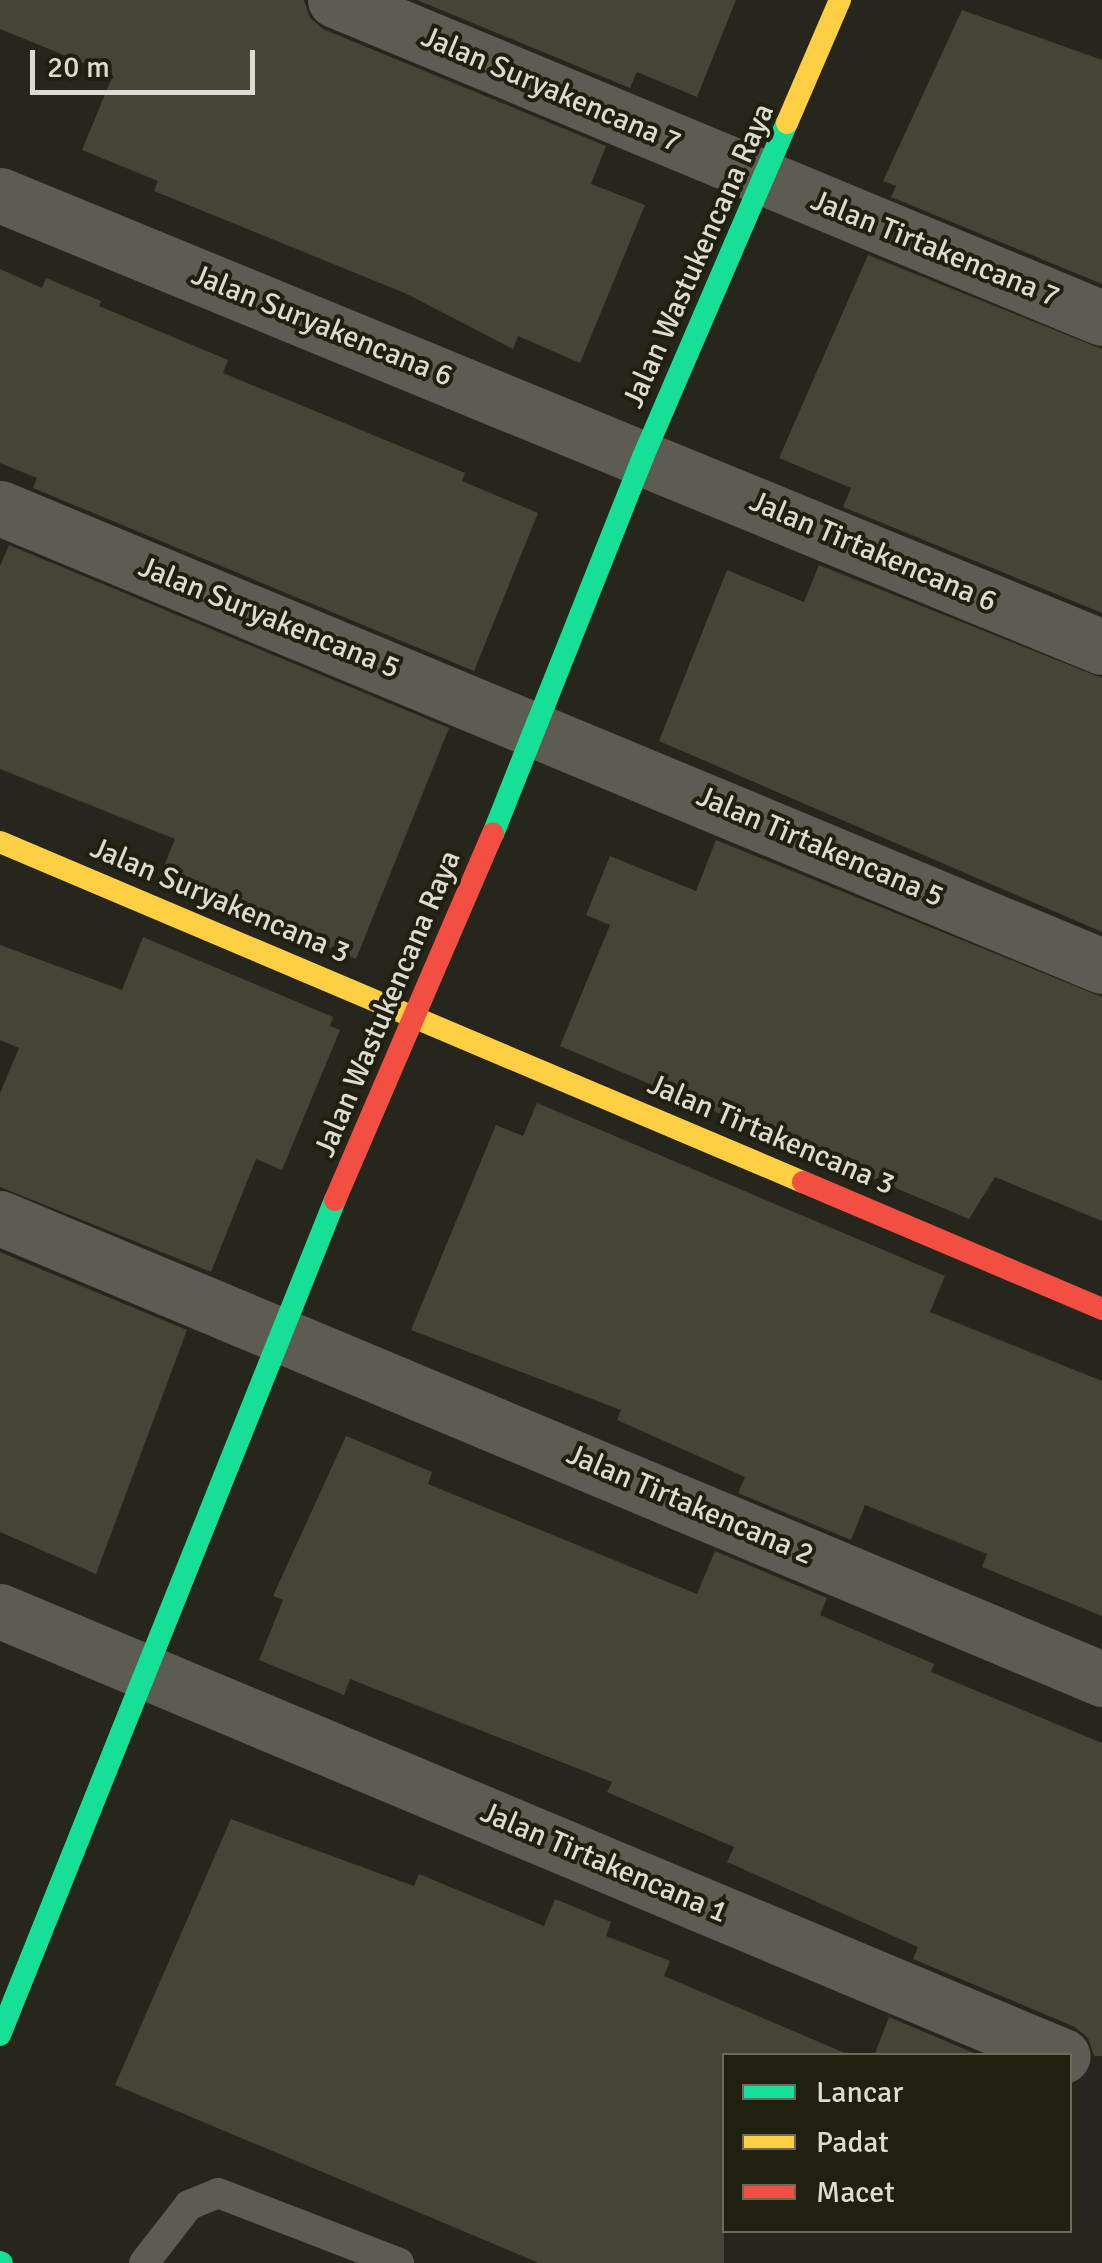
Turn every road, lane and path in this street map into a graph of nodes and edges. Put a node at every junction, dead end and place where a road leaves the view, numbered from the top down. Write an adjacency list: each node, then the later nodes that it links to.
1 (335, 0): 3 (street, Jalan Suryakencana 7)
2 (840, 0): 3 (street, Jalan Wastukencana Raya)
3 (767, 180): 5 (street, Jalan Tirtakencana 7); 6 (street, Jalan Wastukencana Raya)
4 (0, 195): 6 (street, Jalan Suryakencana 6)
5 (1102, 318)
6 (644, 457): 8 (street, Jalan Tirtakencana 6); 9 (street, Jalan Wastukencana Raya)
7 (0, 508): 9 (street, Jalan Suryakencana 5)
8 (1102, 647)
9 (539, 728): 11 (street, Jalan Tirtakencana 5); 12 (street, Jalan Wastukencana Raya)
10 (0, 842): 12 (street, Jalan Suryakencana 3)
11 (1102, 966)
12 (417, 1016): 14 (street, Jalan Tirtakencana 3); 15 (street, Jalan Wastukencana Raya)
13 (0, 1218): 15 (street, Jalan Tirtakencana 2)
14 (1102, 1309)
15 (279, 1332): 17 (street, Jalan Wastukencana Raya); 18 (street, Jalan Tirtakencana 2)
16 (0, 1611): 17 (street, Jalan Tirtakencana 1)
17 (145, 1671): 19 (street, Jalan Wastukencana Raya); 20 (street, Jalan Tirtakencana 1)
18 (1102, 1679)
19 (0, 2036)
20 (1056, 2053)
21 (1072, 2060): 22 (street, Jalan Tirtakencana 1)
22 (1102, 2072)
23 (144, 2263): 24 (lane)
24 (399, 2263)

